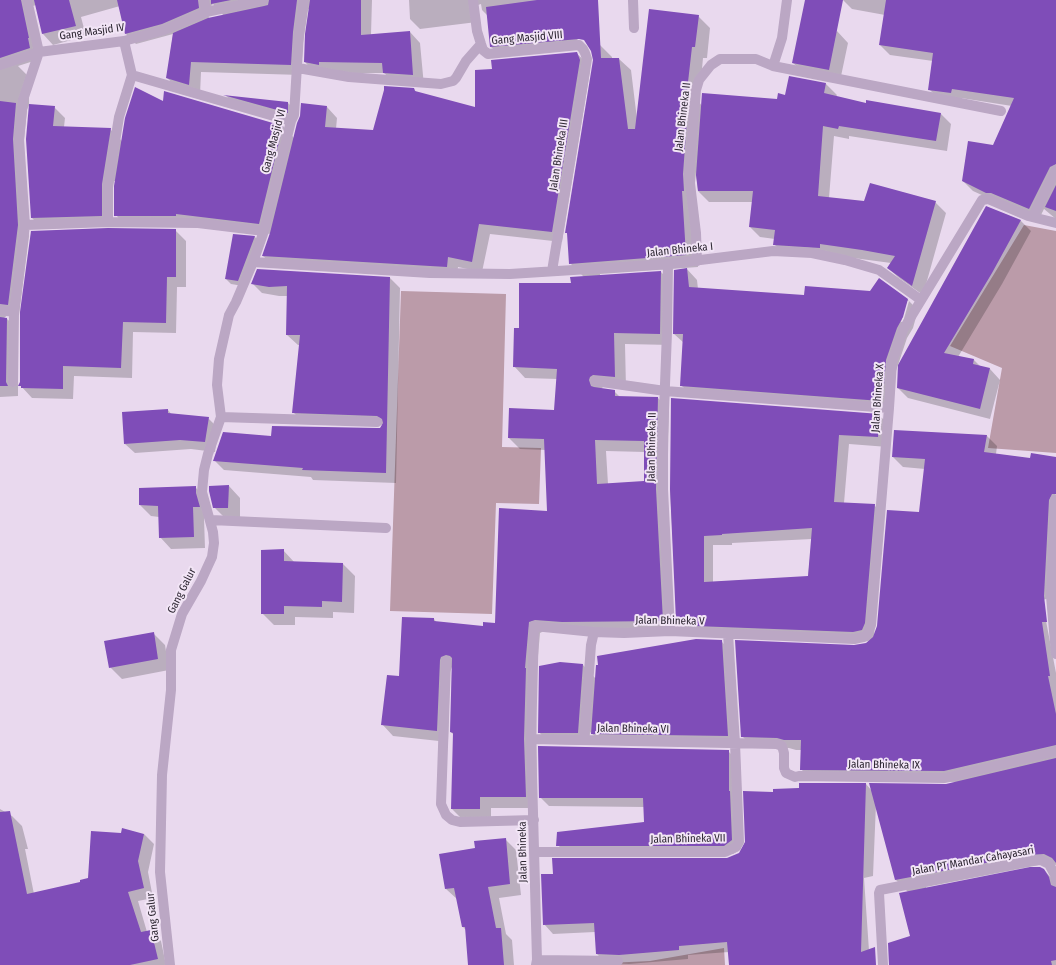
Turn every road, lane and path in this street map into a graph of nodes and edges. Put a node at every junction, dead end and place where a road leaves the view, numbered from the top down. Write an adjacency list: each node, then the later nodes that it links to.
1 (27, 0): 13 (street)
2 (204, 0): 8 (street)
3 (263, 0): 8 (street, Gang Masjid IV)
4 (304, 0): 16 (street, Gang Masjid VI)
5 (473, 0): 11 (street, Gang Masjid VIII)
6 (633, 0): 9 (street)
7 (787, 0): 15 (street)
8 (206, 12): 10 (street, Gang Masjid IV)
9 (634, 28)
10 (124, 41): 13 (street, Gang Masjid IV); 17 (street)
11 (480, 44): 12 (street, Gang Masjid VIII); 16 (street)
12 (578, 45): 29 (street, Jalan Bhineka III)
13 (39, 52): 14 (street, Gang Masjid IV); 24 (street)
14 (0, 65)
15 (773, 66): 18 (street, Jalan Bhineka II); 26 (street, Jalan Bhineka II)
16 (298, 68): 19 (street, Gang Masjid VI)
17 (132, 75): 19 (street); 22 (street)
18 (1001, 111)
19 (291, 122): 25 (street, Gang Masjid VI)
20 (1056, 170): 21 (street)
21 (1031, 216): 23 (street); 30 (street, Jalan Bhineka X)
22 (108, 222): 24 (street); 25 (street)
23 (1056, 223)
24 (25, 225): 32 (street)
25 (264, 231): 27 (street, Gang Masjid VI)
26 (698, 261): 28 (street, Jalan Bhineka I); 30 (street, Jalan Bhineka I)
27 (253, 262): 29 (street, Jalan Bhineka I); 37 (street, Gang Galur)
28 (668, 264): 29 (street, Jalan Bhineka I); 35 (street, Jalan Bhineka II)
29 (552, 271)
30 (921, 300): 36 (street, Jalan Bhineka X)
31 (0, 310): 32 (street)
32 (14, 312): 34 (street)
33 (595, 381): 35 (street)
34 (13, 382)
35 (665, 391): 36 (street); 42 (street, Jalan Bhineka II)
36 (889, 408): 45 (street, Jalan Bhineka X)
37 (221, 417): 38 (street); 40 (street, Gang Galur)
38 (377, 422)
39 (1056, 500): 46 (street)
40 (211, 520): 41 (street); 57 (street, Gang Galur)
41 (386, 528)
42 (670, 631): 43 (street, Jalan Bhineka V); 44 (street, Jalan Bhineka V)
43 (594, 632): 48 (street, Jalan Bhineka V); 49 (street)
44 (728, 634): 45 (street, Jalan Bhineka V); 50 (street, Jalan Bhineka VII)
45 (854, 639)
46 (1056, 654)
47 (446, 661): 52 (street)
48 (531, 739): 49 (street, Jalan Bhineka VI); 52 (street, Jalan Bhineka)
49 (584, 740): 50 (street, Jalan Bhineka VI)
50 (735, 743): 51 (street, Jalan Bhineka IX); 53 (street, Jalan Bhineka VII)
51 (1056, 751)
52 (534, 820): 53 (street, Jalan Bhineka)
53 (534, 852): 56 (street, Jalan Bhineka)
54 (1056, 881): 58 (street, Jalan PT Mandar Cahayasari)
55 (618, 960): 56 (street)
56 (537, 962)
57 (170, 965)
58 (884, 965)

